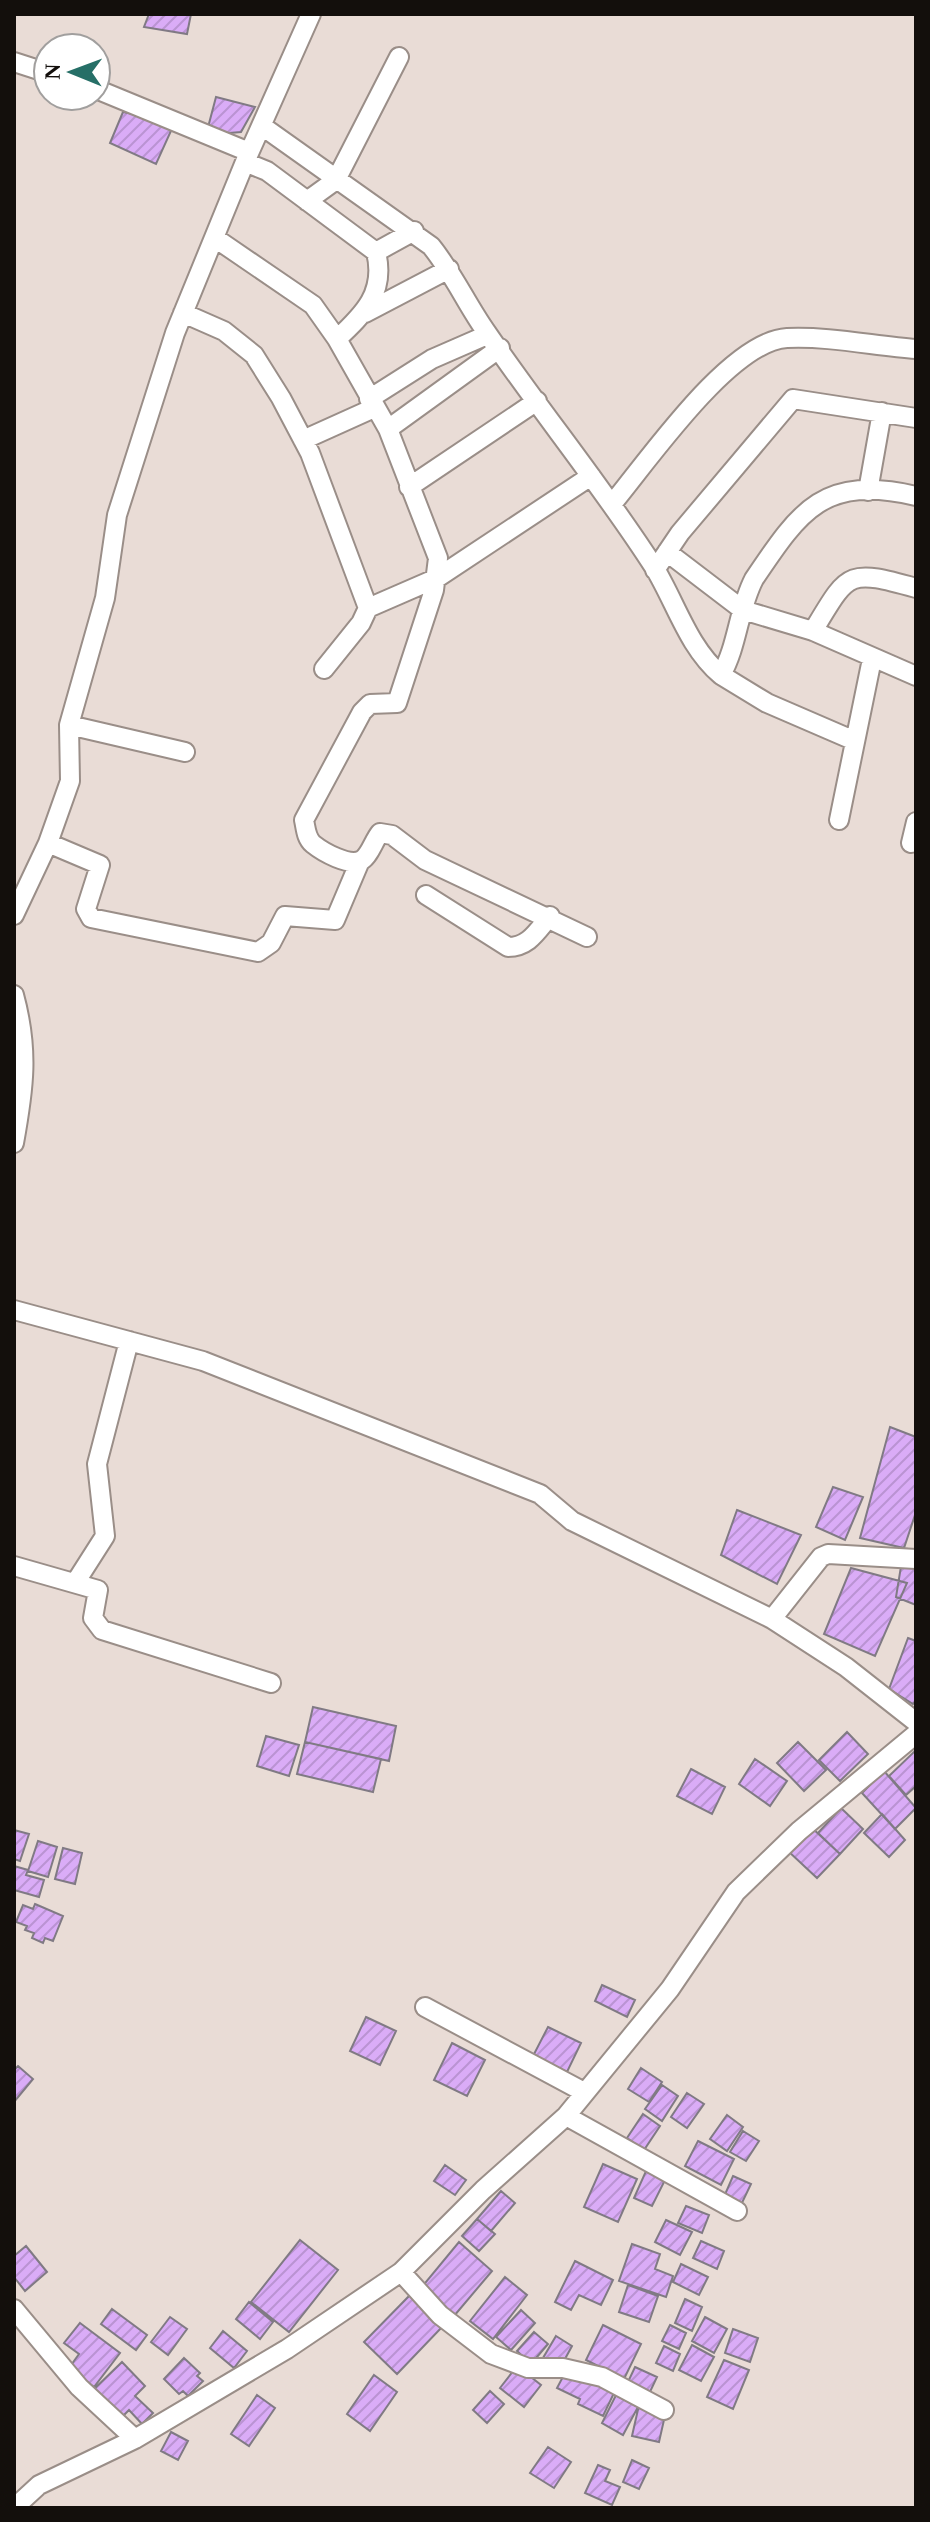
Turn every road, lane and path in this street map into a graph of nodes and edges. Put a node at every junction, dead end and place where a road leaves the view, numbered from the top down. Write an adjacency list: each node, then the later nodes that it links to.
1 (311, 14): 4 (street)
2 (399, 57): 6 (street)
3 (112, 96): 5 (street)
4 (262, 126): 5 (street); 6 (street)
5 (247, 157): 7 (street); 9 (street)
6 (336, 180): 7 (street); 8 (street)
7 (307, 201): 10 (street)
8 (414, 231): 10 (street); 11 (street)
9 (215, 238): 12 (street); 14 (street)
10 (376, 252): 13 (street)
11 (449, 269): 13 (street); 15 (street)
12 (183, 313): 22 (street); 39 (street)
13 (365, 313): 14 (street)
14 (337, 339): 18 (street)
15 (494, 341): 17 (street); 18 (street); 21 (street)
16 (916, 349): 27 (street)
17 (537, 401): 23 (street); 24 (street)
18 (372, 403): 21 (street); 22 (street)
19 (882, 412): 20 (street); 25 (street); 28 (street)
20 (916, 418)
21 (388, 429): 24 (street)
22 (303, 440): 32 (street)
23 (591, 476): 27 (street); 30 (street)
24 (409, 487): 30 (street)
25 (868, 491): 26 (street); 33 (street)
26 (916, 496)
27 (612, 504): 29 (street)
28 (667, 552): 29 (street); 33 (street)
29 (655, 570): 37 (street)
30 (437, 578): 32 (street); 46 (street)
31 (916, 588): 34 (street)
32 (368, 608): 36 (street)
33 (743, 610): 34 (street); 37 (street)
34 (813, 631): 35 (street)
35 (872, 659): 38 (street); 40 (street)
36 (324, 669)
37 (721, 675): 40 (street)
38 (916, 676)
39 (69, 725): 41 (street); 44 (street)
40 (855, 741): 42 (street)
41 (185, 752)
42 (839, 820)
43 (916, 822): 45 (street)
44 (48, 843): 46 (street); 48 (street)
45 (911, 843)
46 (360, 861): 49 (street)
47 (426, 895): 49 (street)
48 (14, 915)
49 (550, 916): 50 (street)
50 (587, 937)
51 (14, 995): 52 (street)
52 (14, 1143)
53 (14, 1310): 54 (street)
54 (129, 1341): 57 (street); 58 (street)
55 (916, 1559): 58 (street)
56 (14, 1566): 57 (street)
57 (75, 1583): 59 (street)
58 (772, 1619): 60 (street)
59 (271, 1683)
60 (916, 1722)
61 (916, 1734): 63 (street)
62 (425, 2007): 63 (street)
63 (584, 2092): 64 (street)
64 (566, 2116): 65 (street); 66 (street)
65 (737, 2211)
66 (401, 2272): 68 (street); 69 (street)
67 (14, 2309): 69 (street)
68 (664, 2410)
69 (135, 2439): 70 (street)
70 (14, 2508)

